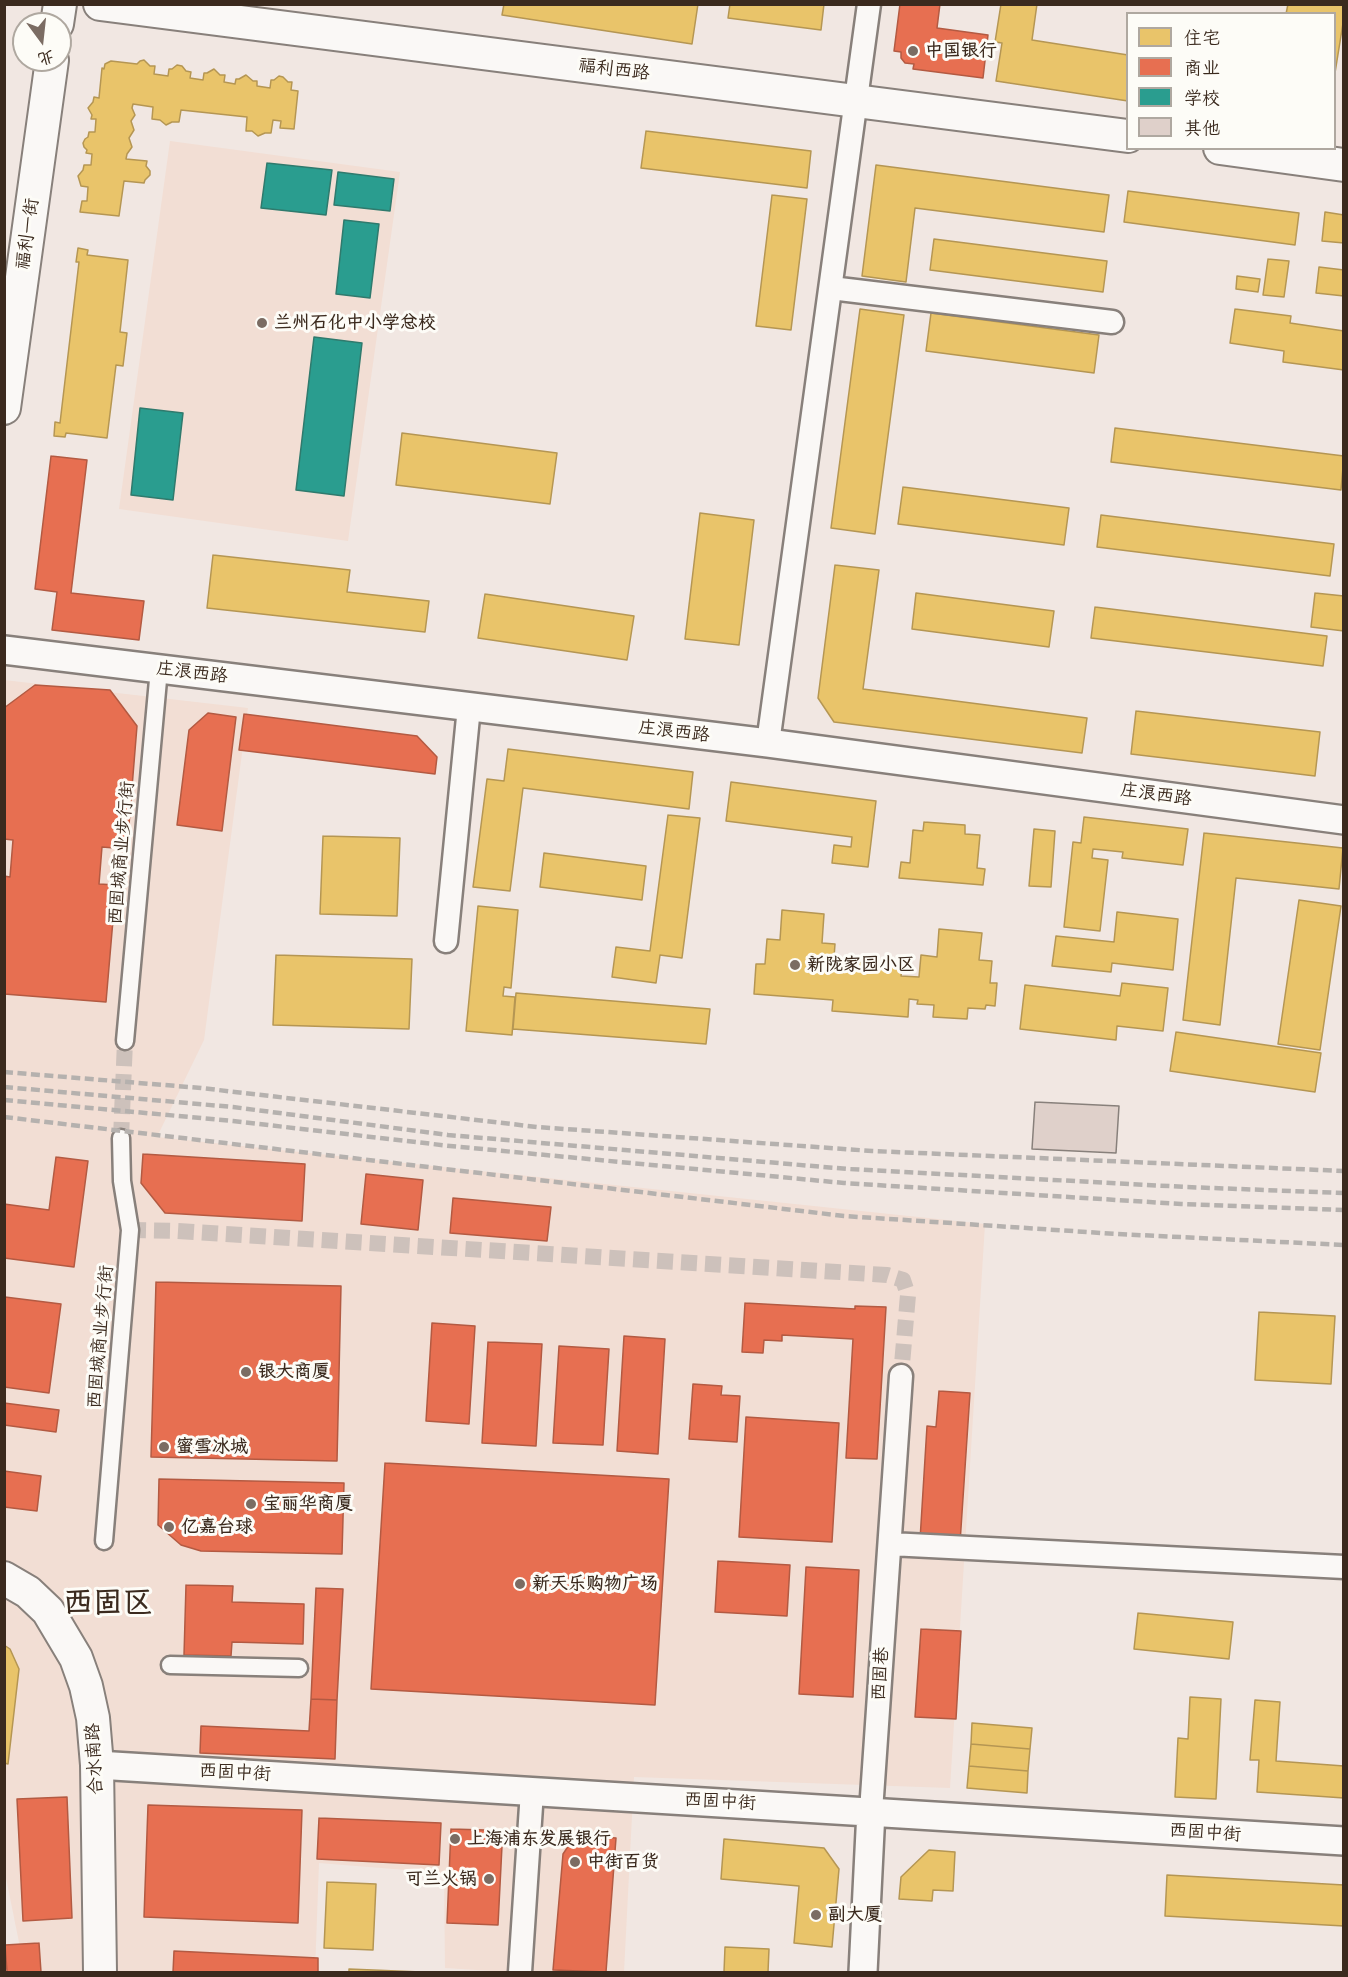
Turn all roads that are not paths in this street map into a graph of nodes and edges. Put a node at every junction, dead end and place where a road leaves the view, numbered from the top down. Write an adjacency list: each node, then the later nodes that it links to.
1 (100, 4): 4 (main road, 福利西路)
2 (869, 4): 4 (street)
3 (50, 72): 10 (main road, 福利一街)
4 (856, 101): 5 (main road, 福利西路); 8 (street)
5 (1126, 136)
6 (1235, 150): 7 (main road)
7 (1344, 165)
8 (831, 288): 9 (street); 14 (street)
9 (1112, 322)
10 (4, 408)
11 (4, 650): 12 (street, 庄浪西路)
12 (159, 669): 13 (street, 庄浪西路); 17 (street, 西固城商业步行街)
13 (469, 707): 14 (street, 庄浪西路); 16 (street)
14 (768, 743): 15 (street, 庄浪西路)
15 (1344, 820)
16 (446, 940)
17 (125, 1041)
18 (121, 1138): 20 (street, 西固城商业步行街)
19 (901, 1376): 21 (street, 西固巷)
20 (104, 1541)
21 (890, 1544): 22 (street); 28 (street, 西固巷)
22 (1344, 1567)
23 (4, 1578): 26 (main road, 合水南路)
24 (171, 1665): 25 (street)
25 (299, 1668)
26 (97, 1765): 27 (street, 西固中街); 30 (main road, 合水南路)
27 (532, 1791): 28 (street, 西固中街); 31 (street)
28 (872, 1811): 29 (street, 西固中街); 32 (street, 西固巷)
29 (1344, 1841)
30 (100, 1972)
31 (520, 1972)
32 (863, 1972)

